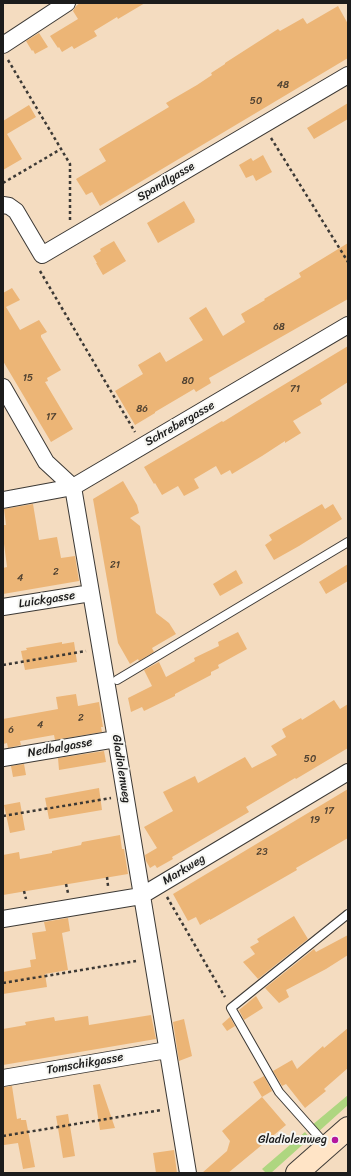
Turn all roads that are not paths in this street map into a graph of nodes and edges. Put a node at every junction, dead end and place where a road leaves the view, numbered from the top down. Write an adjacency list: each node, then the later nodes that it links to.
1 (67, 3): 2 (street)
2 (5, 51)
3 (348, 75): 4 (street, Spandlgasse)
4 (3, 205)
5 (348, 325): 7 (street, Schrebergasse)
6 (3, 387): 7 (street)
7 (72, 487): 8 (street, Schrebergasse); 10 (street, Gladiolenweg)
8 (3, 500)
9 (348, 542): 12 (lane)
10 (91, 592): 11 (street, Luickgasse); 13 (street, Gladiolenweg)
11 (3, 607)
12 (117, 680)
13 (116, 739): 14 (street, Nedbalgasse); 16 (street, Gladiolenweg)
14 (3, 758)
15 (348, 772): 16 (street, Markweg)
16 (141, 896): 18 (street, Markweg); 19 (street, Gladiolenweg)
17 (348, 914): 22 (lane)
18 (3, 919)
19 (167, 1050): 20 (street, Tomschikgasse); 23 (street, Gladiolenweg)
20 (3, 1078)
21 (348, 1128): 22 (street)
22 (327, 1147): 24 (street)
23 (188, 1173)
24 (297, 1173)

